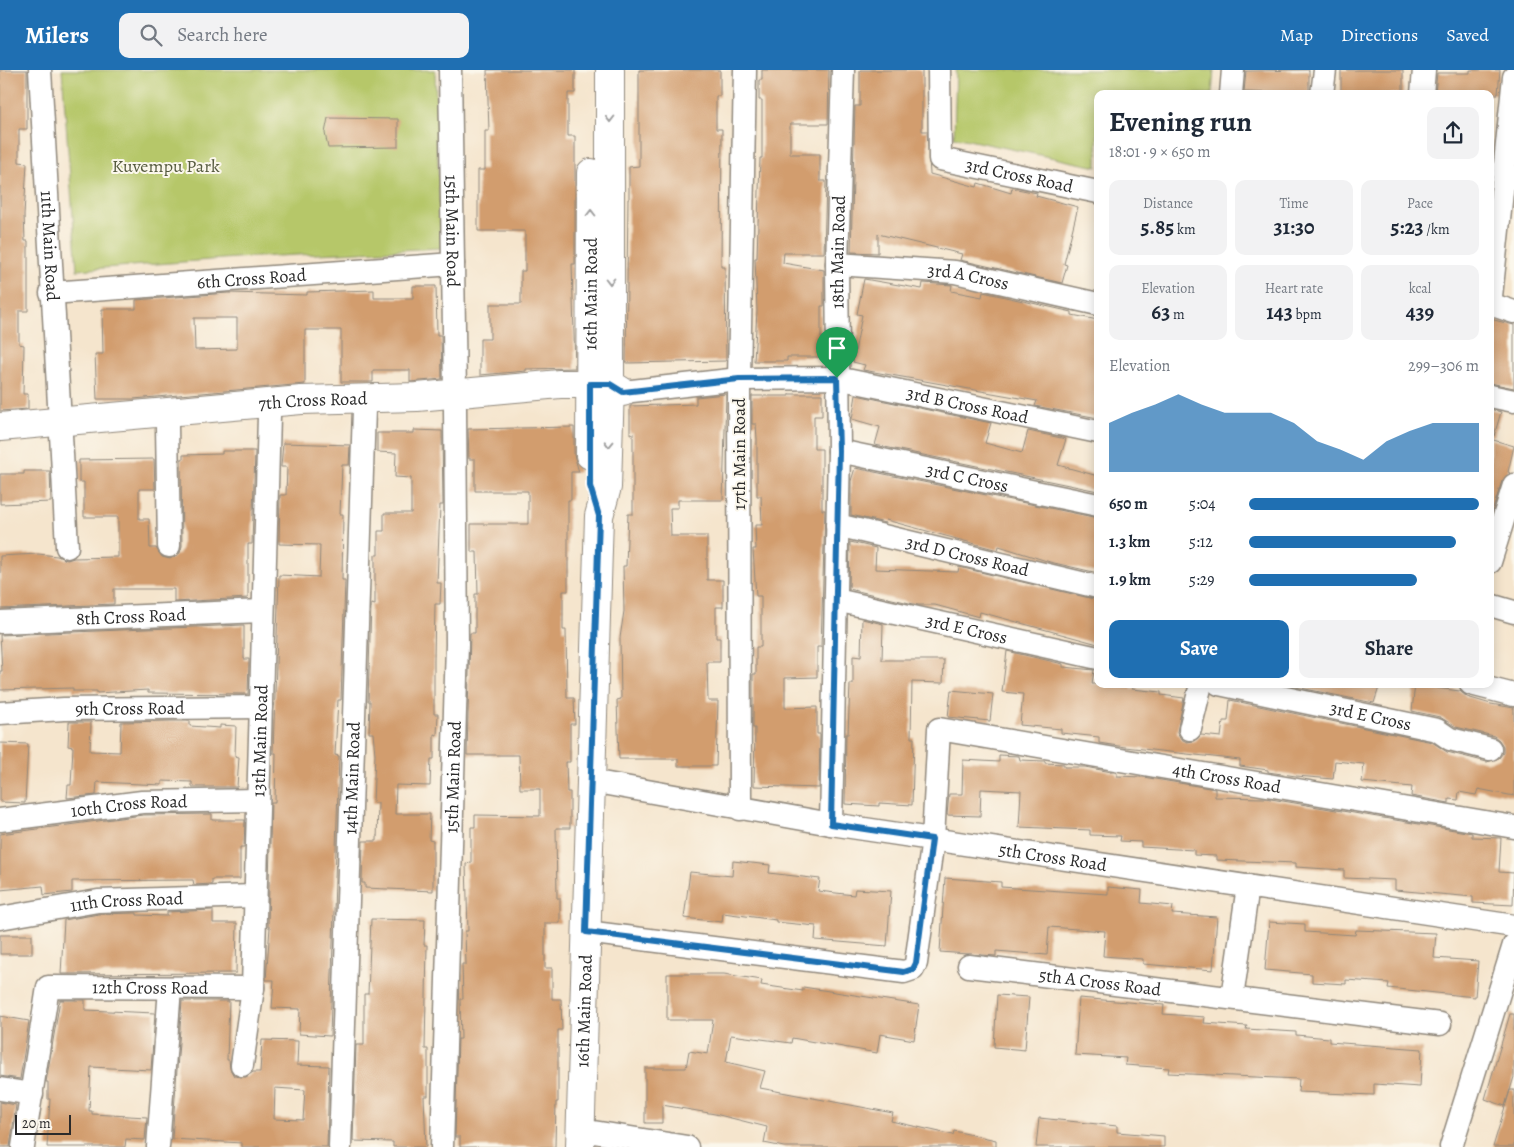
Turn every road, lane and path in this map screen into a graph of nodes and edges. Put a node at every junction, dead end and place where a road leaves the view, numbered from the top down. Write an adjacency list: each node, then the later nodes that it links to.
1 (40, 70): 19 (street, 11th Main Road)
2 (450, 70): 16 (street, 15th Main Road)
3 (592, 70): 25 (street, 16th Main Road, one-way to 3)
4 (610, 70): 25 (street, 16th Main Road, one-way to 25)
5 (745, 70): 24 (street, 17th Main Road)
6 (843, 70): 17 (street, 18th Main Road)
7 (939, 70): 15 (street, 3rd Cross Road)
8 (1233, 70): 12 (street)
9 (1325, 70): 13 (street)
10 (1424, 70): 14 (street)
11 (1514, 77): 18 (street)
12 (1231, 90)
13 (1322, 90)
14 (1422, 90)
15 (1094, 191)
16 (453, 264): 19 (street, 6th Cross Road); 27 (street, 15th Main Road)
17 (837, 264): 20 (street, 3rd A Cross); 23 (street, 18th Main Road)
18 (1494, 267)
19 (52, 293): 33 (street, 11th Main Road)
20 (1094, 303)
21 (1494, 306): 22 (street)
22 (1514, 312)
23 (837, 378): 24 (street, 7th Cross Road); 34 (street, 3rd B Cross Road); 36 (street, 18th Main Road)
24 (739, 379): 25 (street, 7th Cross Road); 61 (street, 17th Main Road)
25 (605, 390): 27 (street, 7th Cross Road); 59 (street, 16th Main Road)
26 (1494, 397): 28 (street)
27 (455, 400): 29 (street, 7th Cross Road); 33 (street, 7th Cross Road); 84 (street, 15th Main Road)
28 (1514, 401)
29 (364, 409): 30 (street, 7th Cross Road); 83 (street, 14th Main Road)
30 (269, 416): 31 (street, 7th Cross Road); 47 (street, 13th Main Road)
31 (167, 426): 33 (street, 7th Cross Road); 41 (street)
32 (0, 428): 33 (street, 7th Cross Road)
33 (60, 429): 35 (street, 7th Cross Road); 42 (street, 11th Main Road)
34 (1094, 431)
35 (0, 440)
36 (839, 451): 38 (street, 3rd C Cross); 39 (street, 18th Main Road)
37 (1514, 485): 40 (street)
38 (1094, 504)
39 (837, 525): 44 (street, 3rd D Cross Road); 45 (street, 18th Main Road)
40 (1501, 527): 43 (street)
41 (170, 546)
42 (67, 547)
43 (1494, 549)
44 (1094, 586)
45 (836, 600): 50 (street, 3rd E Cross); 63 (street, 18th Main Road)
46 (1494, 606): 48 (street)
47 (263, 612): 49 (street, 8th Cross Road); 55 (street, 13th Main Road)
48 (1514, 612)
49 (0, 622)
50 (1094, 657)
51 (1199, 688): 57 (street)
52 (1238, 688): 58 (street, 3rd E Cross)
53 (1487, 688): 54 (street)
54 (1514, 695)
55 (261, 707): 56 (street, 9th Cross Road); 60 (street, 13th Main Road)
56 (0, 713)
57 (1190, 729)
58 (1490, 749)
59 (591, 781): 61 (street, 5th Cross Road); 70 (street, 16th Main Road)
60 (258, 800): 62 (street, 10th Cross Road); 67 (street, 13th Main Road)
61 (740, 809): 63 (street, 5th Cross Road)
62 (0, 820)
63 (831, 824): 65 (street, 5th Cross Road)
64 (1514, 828): 65 (street, 4th Cross Road)
65 (932, 839): 66 (street, 5th Cross Road); 70 (street)
66 (1248, 886): 69 (street, 5th Cross Road); 75 (street)
67 (254, 896): 68 (street, 11th Cross Road); 74 (street, 13th Main Road)
68 (0, 918)
69 (1514, 926)
70 (586, 932): 80 (street, 16th Main Road)
71 (1514, 945): 86 (street)
72 (969, 966): 75 (street, 5th A Cross Road)
73 (170, 988): 74 (street, 12th Cross Road); 79 (street, 12th Cross Road); 82 (street)
74 (253, 988): 77 (street, 13th Main Road)
75 (1232, 998): 76 (street, 5th A Cross Road)
76 (1440, 1024)
77 (242, 1065)
78 (0, 1089): 79 (street)
79 (32, 1094): 81 (street)
80 (580, 1138): 85 (street)
81 (23, 1147)
82 (158, 1147)
83 (340, 1147)
84 (442, 1147)
85 (687, 1147)
86 (1451, 1147)

